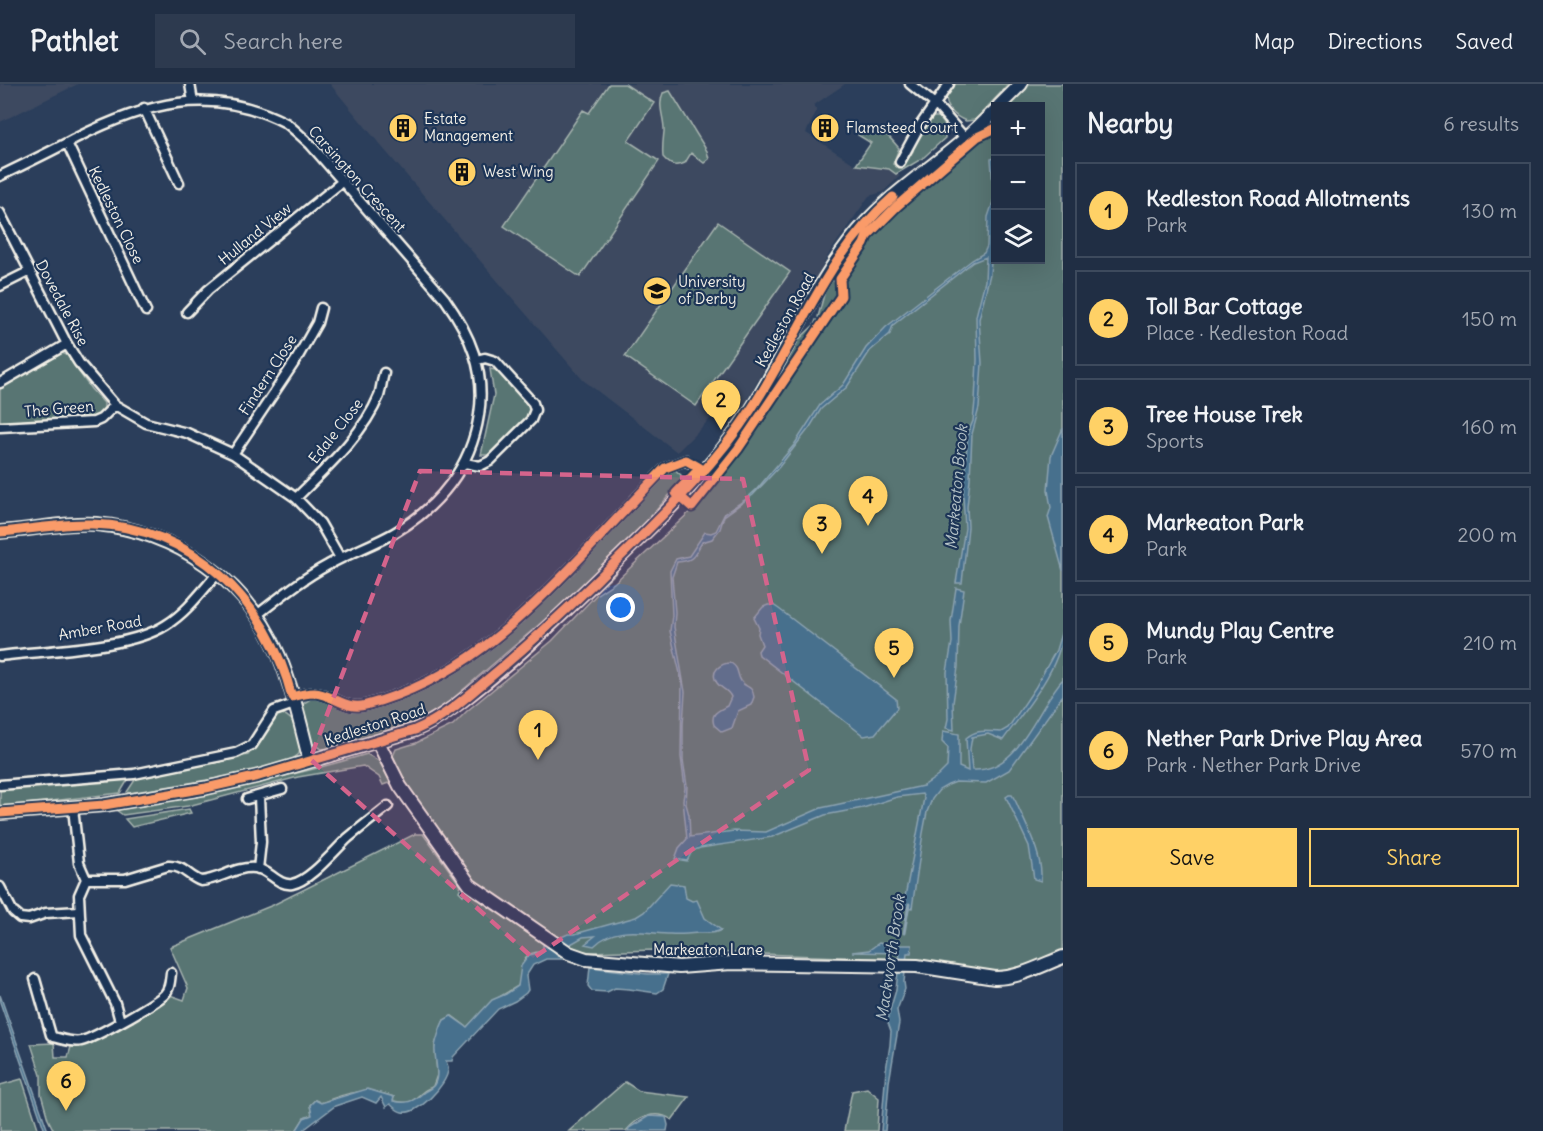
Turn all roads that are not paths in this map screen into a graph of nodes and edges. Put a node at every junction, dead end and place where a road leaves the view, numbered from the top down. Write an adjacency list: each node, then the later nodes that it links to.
1 (190, 84): 5 (street)
2 (910, 84): 7 (street)
3 (949, 84): 7 (street)
4 (1021, 84): 6 (street)
5 (192, 96): 8 (street, Carsington Crescent); 14 (street, Carsington Crescent)
6 (1003, 102)
7 (936, 105): 10 (street); 12 (street)
8 (144, 108): 11 (street, Carsington Crescent); 15 (street)
9 (991, 115): 10 (street, Kedleston Road)
10 (965, 138): 32 (street, Kedleston Road)
11 (67, 143): 13 (street, Carsington Crescent); 20 (street, Kedleston Close)
12 (900, 162)
13 (0, 176)
14 (343, 181): 23 (street, Hulland View); 25 (street, Carsington Crescent)
15 (179, 183)
16 (0, 213): 17 (street, Dovedale Rise)
17 (30, 271): 18 (street); 24 (street, Dovedale Rise)
18 (0, 286)
19 (150, 293): 20 (street)
20 (141, 298): 22 (street, Kedleston Close)
21 (321, 308): 30 (street, Findern Close)
22 (146, 310)
23 (187, 312)
24 (67, 344): 27 (street); 28 (street, Dovedale Rise)
25 (477, 360): 31 (street, Carsington Crescent); 31 (street)
26 (384, 373): 33 (street, Edale Close)
27 (0, 382)
28 (115, 405): 29 (street, The Green); 30 (street, Dovedale Rise)
29 (0, 427)
30 (233, 454): 33 (street, Dovedale Rise)
31 (465, 463): 35 (street, Carsington Crescent)
32 (703, 472): 39 (street, Kedleston Road); 40 (street, Kedleston Road)
33 (296, 498): 35 (street, Dovedale Rise)
34 (0, 531): 36 (street)
35 (340, 558): 37 (street, Carsington Crescent)
36 (218, 573): 37 (street); 38 (street, Amber Road)
37 (257, 615): 39 (street)
38 (0, 656)
39 (293, 700): 41 (street); 42 (street, Kedleston Road)
40 (378, 742): 41 (street, Kedleston Road); 53 (street, Markeaton Lane)
41 (310, 762): 47 (street, Kedleston Road)
42 (0, 785)
43 (282, 789): 44 (street)
44 (259, 797): 45 (street); 49 (street)
45 (247, 799)
46 (387, 806): 49 (street)
47 (74, 808): 48 (street, Kedleston Road); 50 (street)
48 (0, 813)
49 (258, 869): 50 (street)
50 (86, 879): 52 (street)
51 (0, 887): 52 (street)
52 (79, 911): 56 (street)
53 (1063, 957)
54 (171, 974): 56 (street)
55 (35, 979): 56 (street)
56 (120, 1021)

